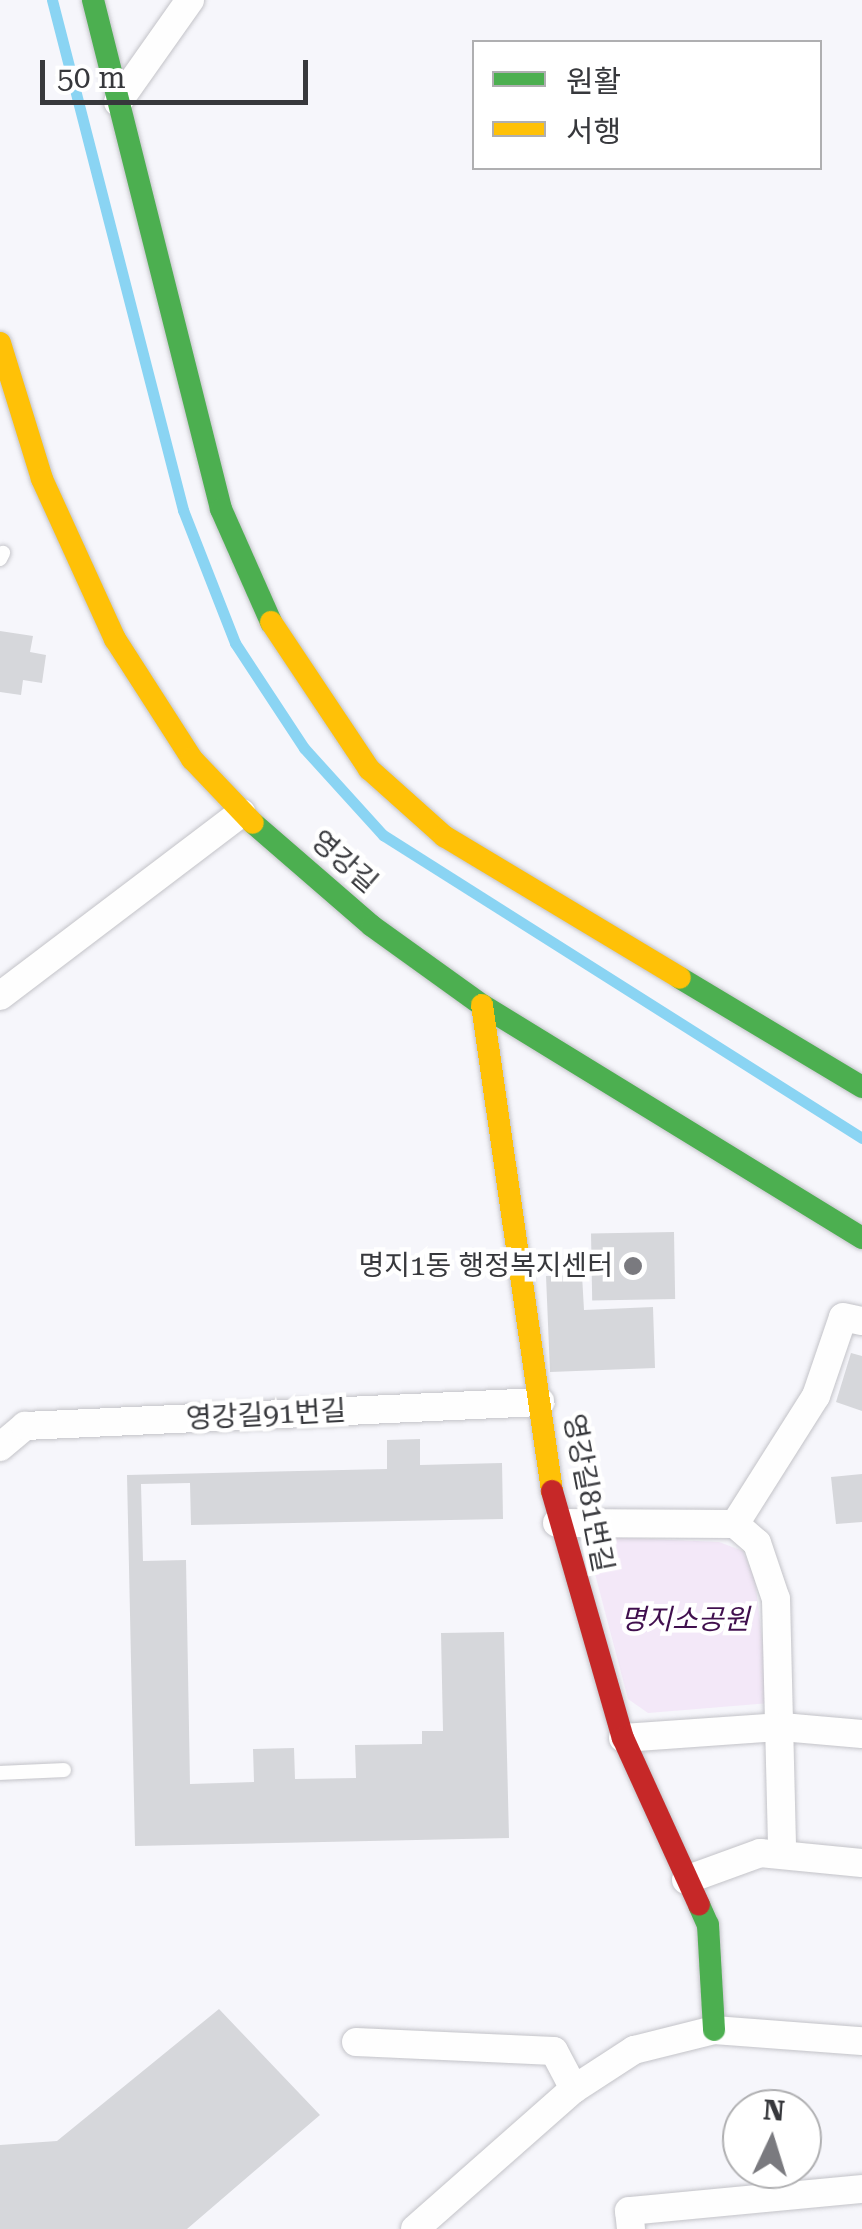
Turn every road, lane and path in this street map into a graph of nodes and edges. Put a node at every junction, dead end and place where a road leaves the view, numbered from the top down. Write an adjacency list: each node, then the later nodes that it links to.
1 (93, 0): 3 (street)
2 (190, 0): 3 (street)
3 (118, 102): 8 (street)
4 (0, 343): 5 (street, 영강길)
5 (241, 813): 6 (street); 7 (street, 영강길)
6 (0, 996)
7 (482, 1005): 9 (street, 영강길); 11 (street, 영강길81번길)
8 (862, 1087)
9 (862, 1238)
10 (862, 1321): 14 (street)
11 (540, 1402): 12 (street, 영강길91번길); 13 (street, 영강길81번길)
12 (0, 1448)
13 (557, 1523): 14 (street); 17 (street, 영강길81번길)
14 (735, 1524): 15 (street)
15 (782, 1727): 16 (street); 17 (street); 20 (street)
16 (862, 1734)
17 (623, 1738): 22 (street, 영강길81번길)
18 (64, 1770): 19 (lane)
19 (0, 1773)
20 (782, 1851): 21 (street); 22 (street)
21 (862, 1863)
22 (686, 1880): 23 (street, 영강길81번길)
23 (714, 2030): 25 (street); 26 (street)
24 (356, 2042): 26 (street)
25 (862, 2042)
26 (574, 2088): 28 (street)
27 (862, 2189): 29 (street)
28 (415, 2229)
29 (631, 2229)

